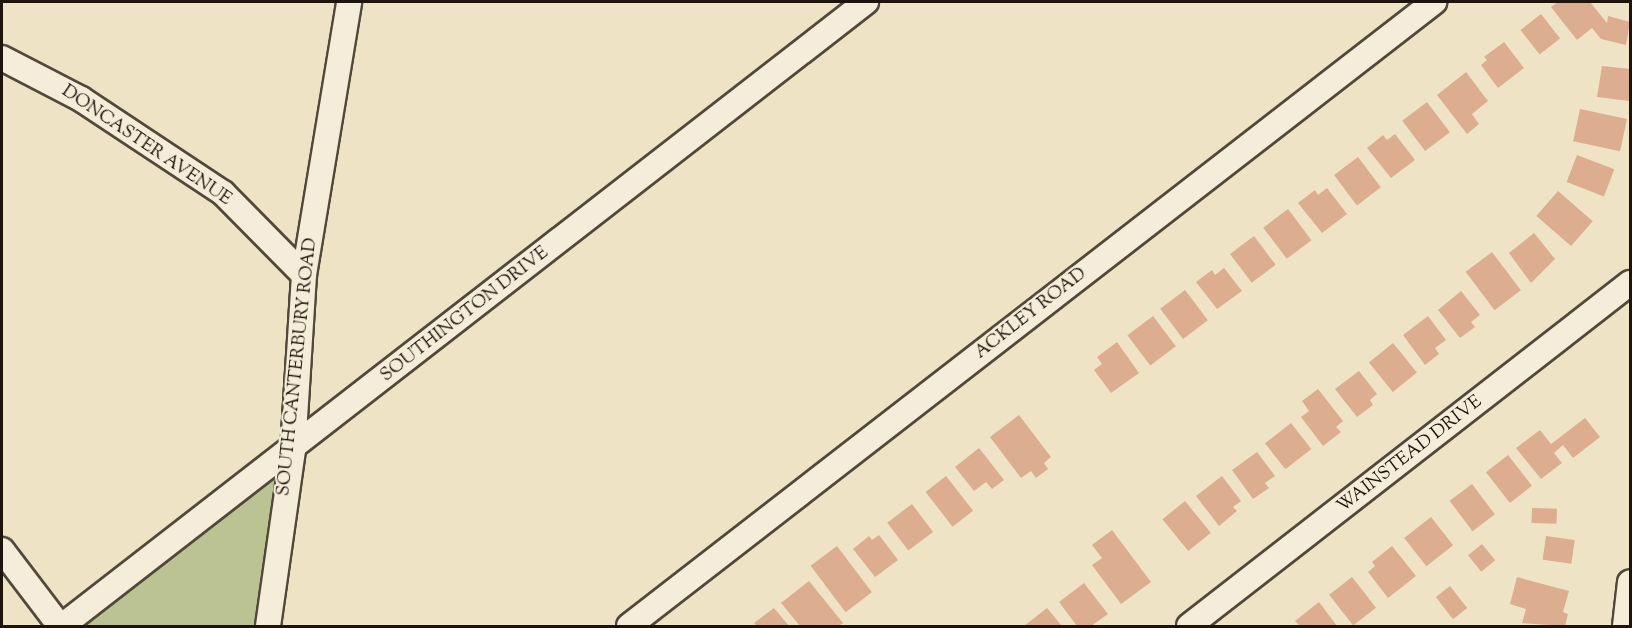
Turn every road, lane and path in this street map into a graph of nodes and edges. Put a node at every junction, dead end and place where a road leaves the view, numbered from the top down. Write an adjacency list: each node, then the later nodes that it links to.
1 (349, 2): 5 (street, SOUTH CANTERBURY ROAD)
2 (866, 2): 7 (street, SOUTHINGTON DRIVE)
3 (1434, 2): 12 (street, ACKLEY ROAD)
4 (2, 58): 5 (street, DONCASTER AVENUE)
5 (304, 275): 7 (street, SOUTH CANTERBURY ROAD)
6 (1630, 283): 13 (street, WAINSTEAD DRIVE)
7 (293, 450): 10 (street, SOUTHINGTON DRIVE); 11 (street, SOUTH CANTERBURY ROAD)
8 (2, 550): 10 (street)
9 (1630, 582): 14 (street)
10 (61, 627)
11 (268, 627)
12 (629, 627)
13 (1189, 627)
14 (1625, 627)

